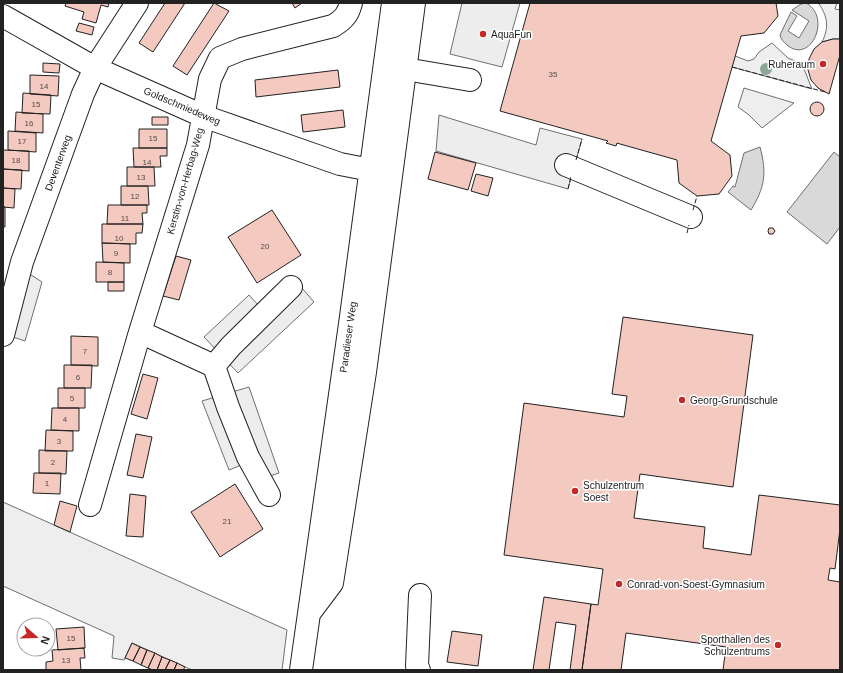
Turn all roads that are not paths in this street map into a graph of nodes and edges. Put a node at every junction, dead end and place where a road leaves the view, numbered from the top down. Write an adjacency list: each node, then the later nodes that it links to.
1 (138, 3): 6 (street, Deventerweg)
2 (351, 3): 9 (street, Kerstin-von-Herbag-Weg)
3 (393, 3): 10 (street, Paradieser Weg)
4 (414, 3): 7 (street)
5 (3, 16): 6 (street, Goldschmiedeweg)
6 (95, 68): 9 (street, Goldschmiedeweg); 16 (street, Deventerweg)
7 (405, 69): 8 (street); 10 (street)
8 (470, 80)
9 (204, 116): 12 (street, Goldschmiedeweg); 15 (street, Kerstin-von-Herbag-Weg)
10 (384, 150): 12 (street, Paradieser Weg); 21 (street)
11 (566, 165): 13 (street)
12 (371, 170): 21 (street, Paradieser Weg)
13 (691, 217)
14 (291, 287): 17 (street)
15 (140, 332): 17 (street); 19 (street, Kerstin-von-Herbag-Weg)
16 (3, 335)
17 (214, 366): 18 (street)
18 (269, 495)
19 (90, 505)
20 (420, 595): 23 (street)
21 (310, 612): 22 (street, Paradieser Weg)
22 (301, 670)
23 (419, 670)

